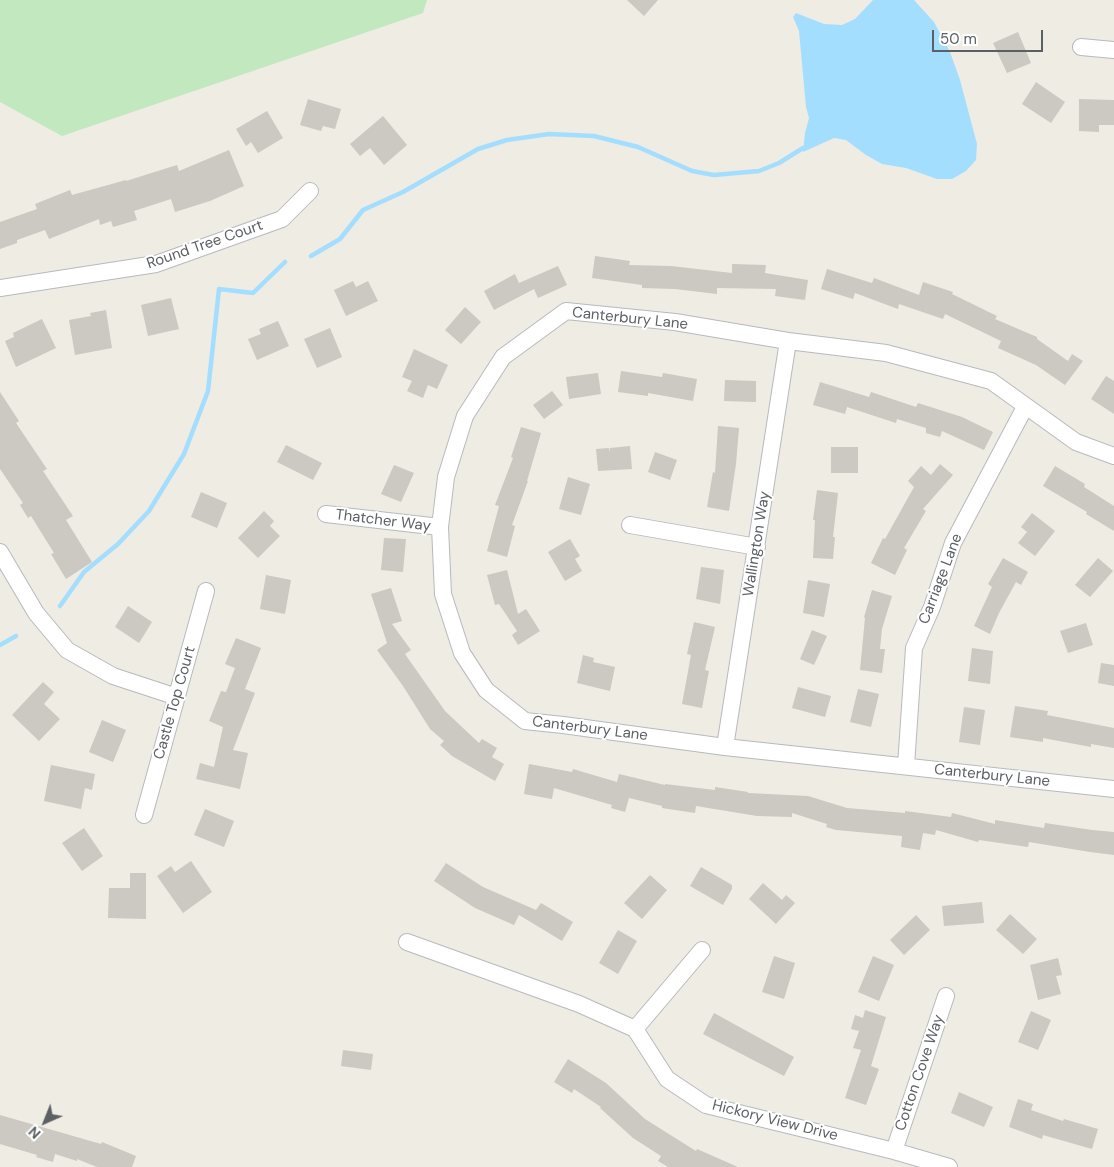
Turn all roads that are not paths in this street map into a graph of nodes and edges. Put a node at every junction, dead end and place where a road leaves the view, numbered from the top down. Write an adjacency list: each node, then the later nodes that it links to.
1 (1081, 47): 2 (street)
2 (1114, 50)
3 (310, 192): 4 (street, Round Tree Court)
4 (0, 288)
5 (788, 341): 6 (street, Canterbury Lane); 10 (street, Canterbury Lane); 11 (street, Wallington Way)
6 (1025, 407): 7 (street, Canterbury Lane); 16 (street, Carriage Lane)
7 (1114, 456)
8 (326, 514): 10 (street, Thatcher Way)
9 (630, 525): 11 (street)
10 (440, 527): 15 (street, Canterbury Lane)
11 (757, 547): 15 (street, Wallington Way)
12 (0, 552): 14 (street)
13 (206, 591): 14 (street, Castle Top Court)
14 (177, 698): 18 (street, Castle Top Court)
15 (725, 747): 16 (street, Canterbury Lane)
16 (906, 766): 17 (street, Canterbury Lane)
17 (1114, 789)
18 (144, 815)
19 (407, 942): 22 (street)
20 (702, 950): 22 (street)
21 (946, 996): 23 (street, Cotton Cove Way)
22 (635, 1029): 23 (street, Hickory View Drive)
23 (894, 1150): 24 (street, Hickory View Drive)
24 (949, 1167)

